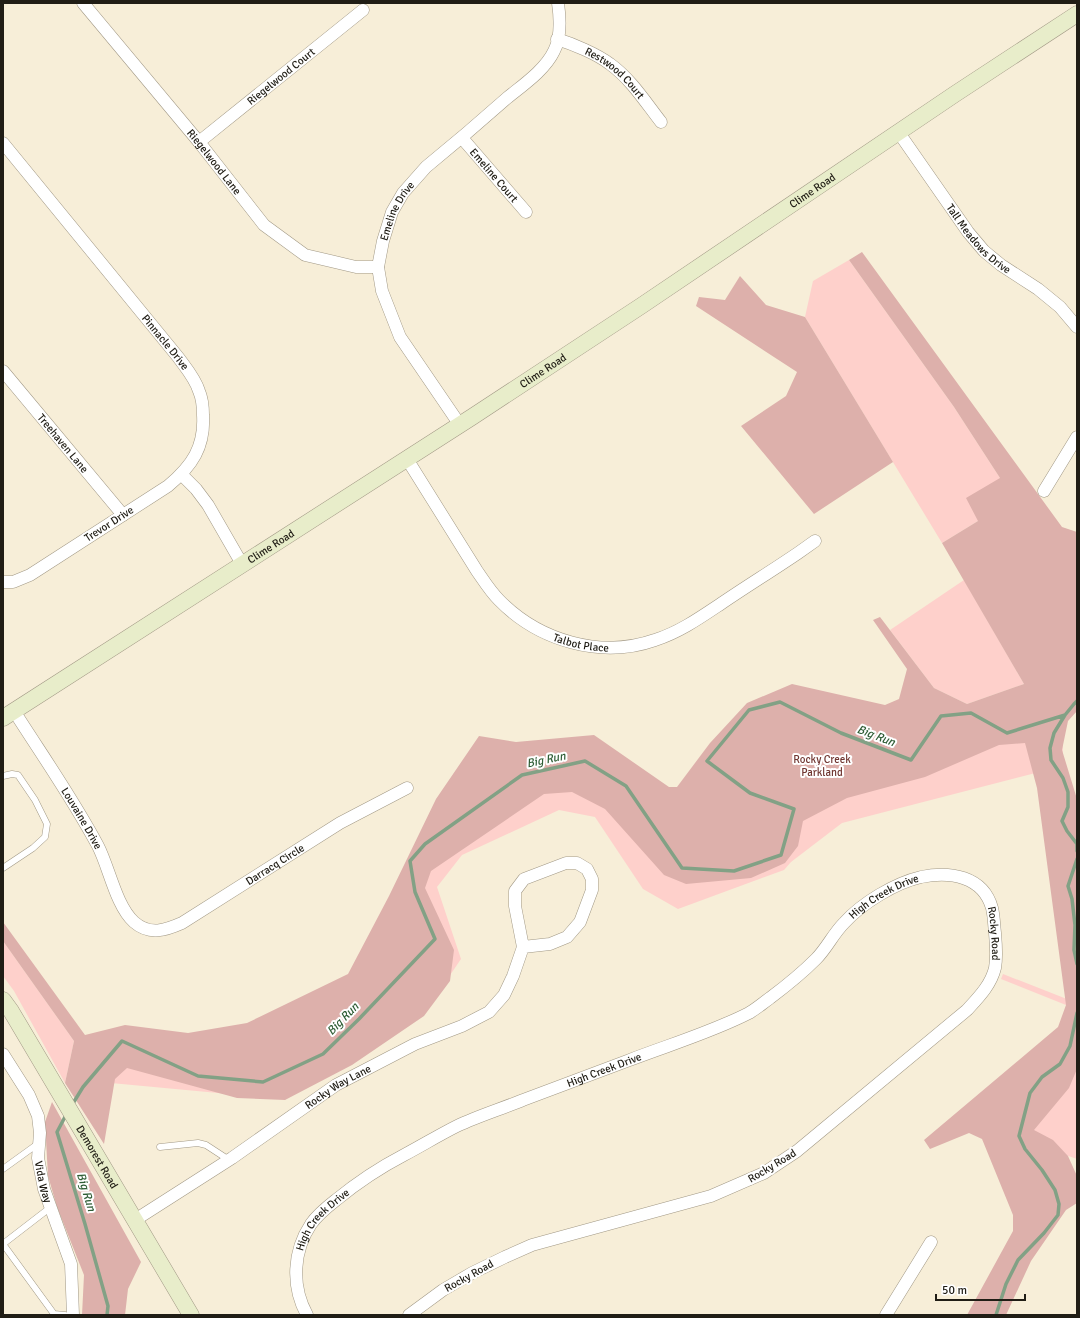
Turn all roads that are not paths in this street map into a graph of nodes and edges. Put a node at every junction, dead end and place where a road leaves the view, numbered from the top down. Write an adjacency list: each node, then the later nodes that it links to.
1 (83, 3): 9 (street, Riegelwood Lane)
2 (558, 3): 5 (street)
3 (363, 10): 9 (street, Riegelwood Court)
4 (1077, 14): 7 (main road, Clime Road)
5 (558, 39): 6 (street, Restwood Court); 8 (street, Emeline Drive)
6 (661, 122)
7 (899, 132): 13 (street, Tall Meadows Drive); 15 (main road, Clime Road)
8 (462, 138): 11 (street, Emeline Court); 12 (street, Emeline Drive)
9 (199, 142): 12 (street, Riegelwood Lane)
10 (3, 144): 18 (street, Pinnacle Drive)
11 (526, 212)
12 (378, 267): 15 (street, Emeline Drive)
13 (1077, 327)
14 (3, 371): 20 (street, Treehaven Lane)
15 (460, 425): 17 (main road, Clime Road)
16 (1077, 437): 19 (street)
17 (407, 459): 21 (street, Talbot Place); 22 (main road, Clime Road)
18 (182, 475): 20 (street, Trevor Drive); 22 (street)
19 (1044, 491)
20 (123, 515): 23 (street, Trevor Drive)
21 (815, 541)
22 (242, 564): 24 (main road, Clime Road)
23 (3, 582)
24 (9, 715): 29 (street, Louvaine Drive)
25 (3, 776): 27 (lane)
26 (407, 788): 29 (street, Darracq Circle)
27 (3, 868)
28 (971, 882): 44 (street, High Creek Drive); 45 (street, Rocky Road)
29 (142, 927)
30 (523, 948): 30 (street); 35 (street, Rocky Way Lane)
31 (3, 1000): 38 (main road, Demorest Road)
32 (3, 1054): 33 (street, Vida Way)
33 (39, 1143): 36 (lane); 37 (street, Vida Way)
34 (160, 1147): 35 (lane)
35 (229, 1160): 38 (street, Rocky Way Lane)
36 (3, 1169)
37 (51, 1207): 40 (lane); 42 (street, Vida Way)
38 (135, 1220): 43 (main road, Demorest Road)
39 (931, 1242): 46 (street)
40 (3, 1244): 41 (lane)
41 (65, 1315)
42 (73, 1315)
43 (191, 1315)
44 (307, 1315)
45 (409, 1315)
46 (886, 1315)

